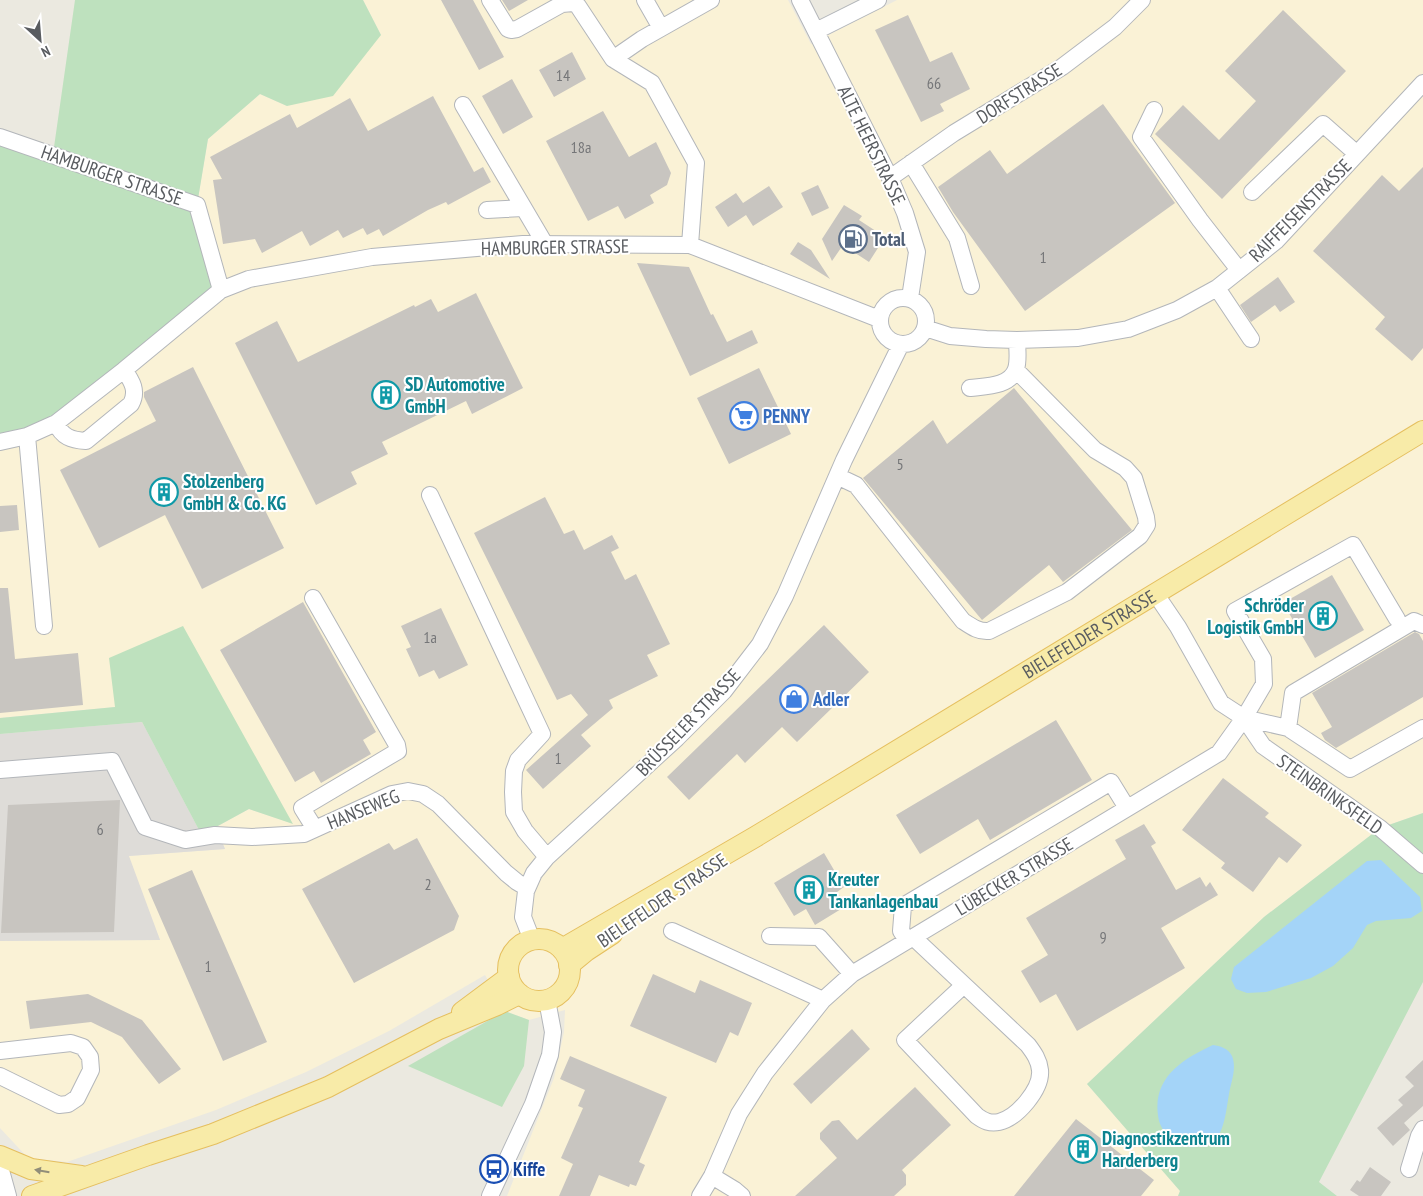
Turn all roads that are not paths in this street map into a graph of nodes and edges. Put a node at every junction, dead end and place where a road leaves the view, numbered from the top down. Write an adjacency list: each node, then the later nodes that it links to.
1 (490, 0): 9 (street)
2 (645, 0): 7 (street)
3 (711, 0): 7 (street)
4 (800, 0): 8 (street, ALTE HEERSTRASSE)
5 (878, 0): 8 (street)
6 (1142, 0): 15 (street, DORFSTRASSE)
7 (660, 28): 9 (street)
8 (816, 31): 16 (street, ALTE HEERSTRASSE)
9 (613, 58): 21 (street)
10 (1423, 83): 14 (street, RAIFFEISENSTRASSE)
11 (463, 105): 18 (street)
12 (1154, 110): 22 (street)
13 (0, 136): 25 (street, HAMBURGER STRASSE)
14 (1357, 154): 17 (street); 22 (street, RAIFFEISENSTRASSE)
15 (911, 163): 16 (street, DORFSTRASSE); 23 (street)
16 (890, 178): 26 (street, ALTE HEERSTRASSE)
17 (1252, 192)
18 (523, 208): 19 (street); 20 (street)
19 (486, 210)
20 (545, 244): 21 (street, HAMBURGER STRASSE); 25 (street, HAMBURGER STRASSE)
21 (690, 245): 27 (street, HAMBURGER STRASSE)
22 (1239, 270): 24 (street, RAIFFEISENSTRASSE)
23 (971, 286)
24 (1217, 288): 29 (street); 30 (street, RAIFFEISENSTRASSE)
25 (221, 290): 32 (street, HAMBURGER STRASSE)
26 (910, 298): 27 (street); 28 (street)
27 (879, 319): 31 (street)
28 (925, 328): 30 (street, RAIFFEISENSTRASSE); 31 (street)
29 (1251, 339)
30 (1017, 340): 33 (street)
31 (895, 342): 39 (street, BRÜSSELER STRASSE)
32 (124, 370): 35 (street, HAMBURGER STRASSE); 35 (street)
33 (1016, 370): 34 (street); 39 (street)
34 (970, 388)
35 (56, 423): 37 (street, HAMBURGER STRASSE)
36 (1423, 431): 41 (main road, BIELEFELDER STRASSE)
37 (26, 436): 38 (street, HAMBURGER STRASSE); 45 (street)
38 (0, 442)
39 (837, 476): 52 (street, BRÜSSELER STRASSE)
40 (430, 495): 52 (street)
41 (1155, 593): 46 (street); 59 (main road, BIELEFELDER STRASSE)
42 (313, 598): 51 (street)
43 (1398, 619): 46 (street, LÜBECKER STRASSE)
44 (1423, 625): 47 (street)
45 (44, 626)
46 (1244, 718): 47 (street); 50 (street, LÜBECKER STRASSE); 53 (street, STEINBRINKSFELD)
47 (1288, 728): 48 (street)
48 (1423, 728)
49 (0, 770): 51 (street, HANSEWEG)
50 (1127, 808): 57 (street, LÜBECKER STRASSE); 57 (street)
51 (315, 829): 54 (street, HANSEWEG)
52 (547, 857): 54 (street, BRÜSSELER STRASSE)
53 (1423, 865)
54 (528, 888): 58 (street, BRÜSSELER STRASSE)
55 (672, 931): 64 (street)
56 (770, 936): 60 (street)
57 (910, 938): 60 (street, LÜBECKER STRASSE); 62 (street)
58 (532, 940): 59 (main road); 61 (main road)
59 (565, 957): 63 (main road)
60 (852, 974): 64 (street, LÜBECKER STRASSE)
61 (514, 985): 63 (main road); 72 (main road)
62 (964, 985): 62 (street)
63 (548, 1000): 75 (street)
64 (823, 1000): 71 (street, LÜBECKER STRASSE)
65 (0, 1051): 66 (street)
66 (0, 1076)
67 (1423, 1129): 70 (street)
68 (0, 1156): 72 (main road, one-way to 68)
69 (0, 1167): 73 (street)
70 (1409, 1170)
71 (712, 1176): 76 (street, LÜBECKER STRASSE); 77 (street)
72 (86, 1177): 74 (main road)
73 (8, 1196)
74 (32, 1196)
75 (490, 1196)
76 (700, 1196)
77 (742, 1196)

